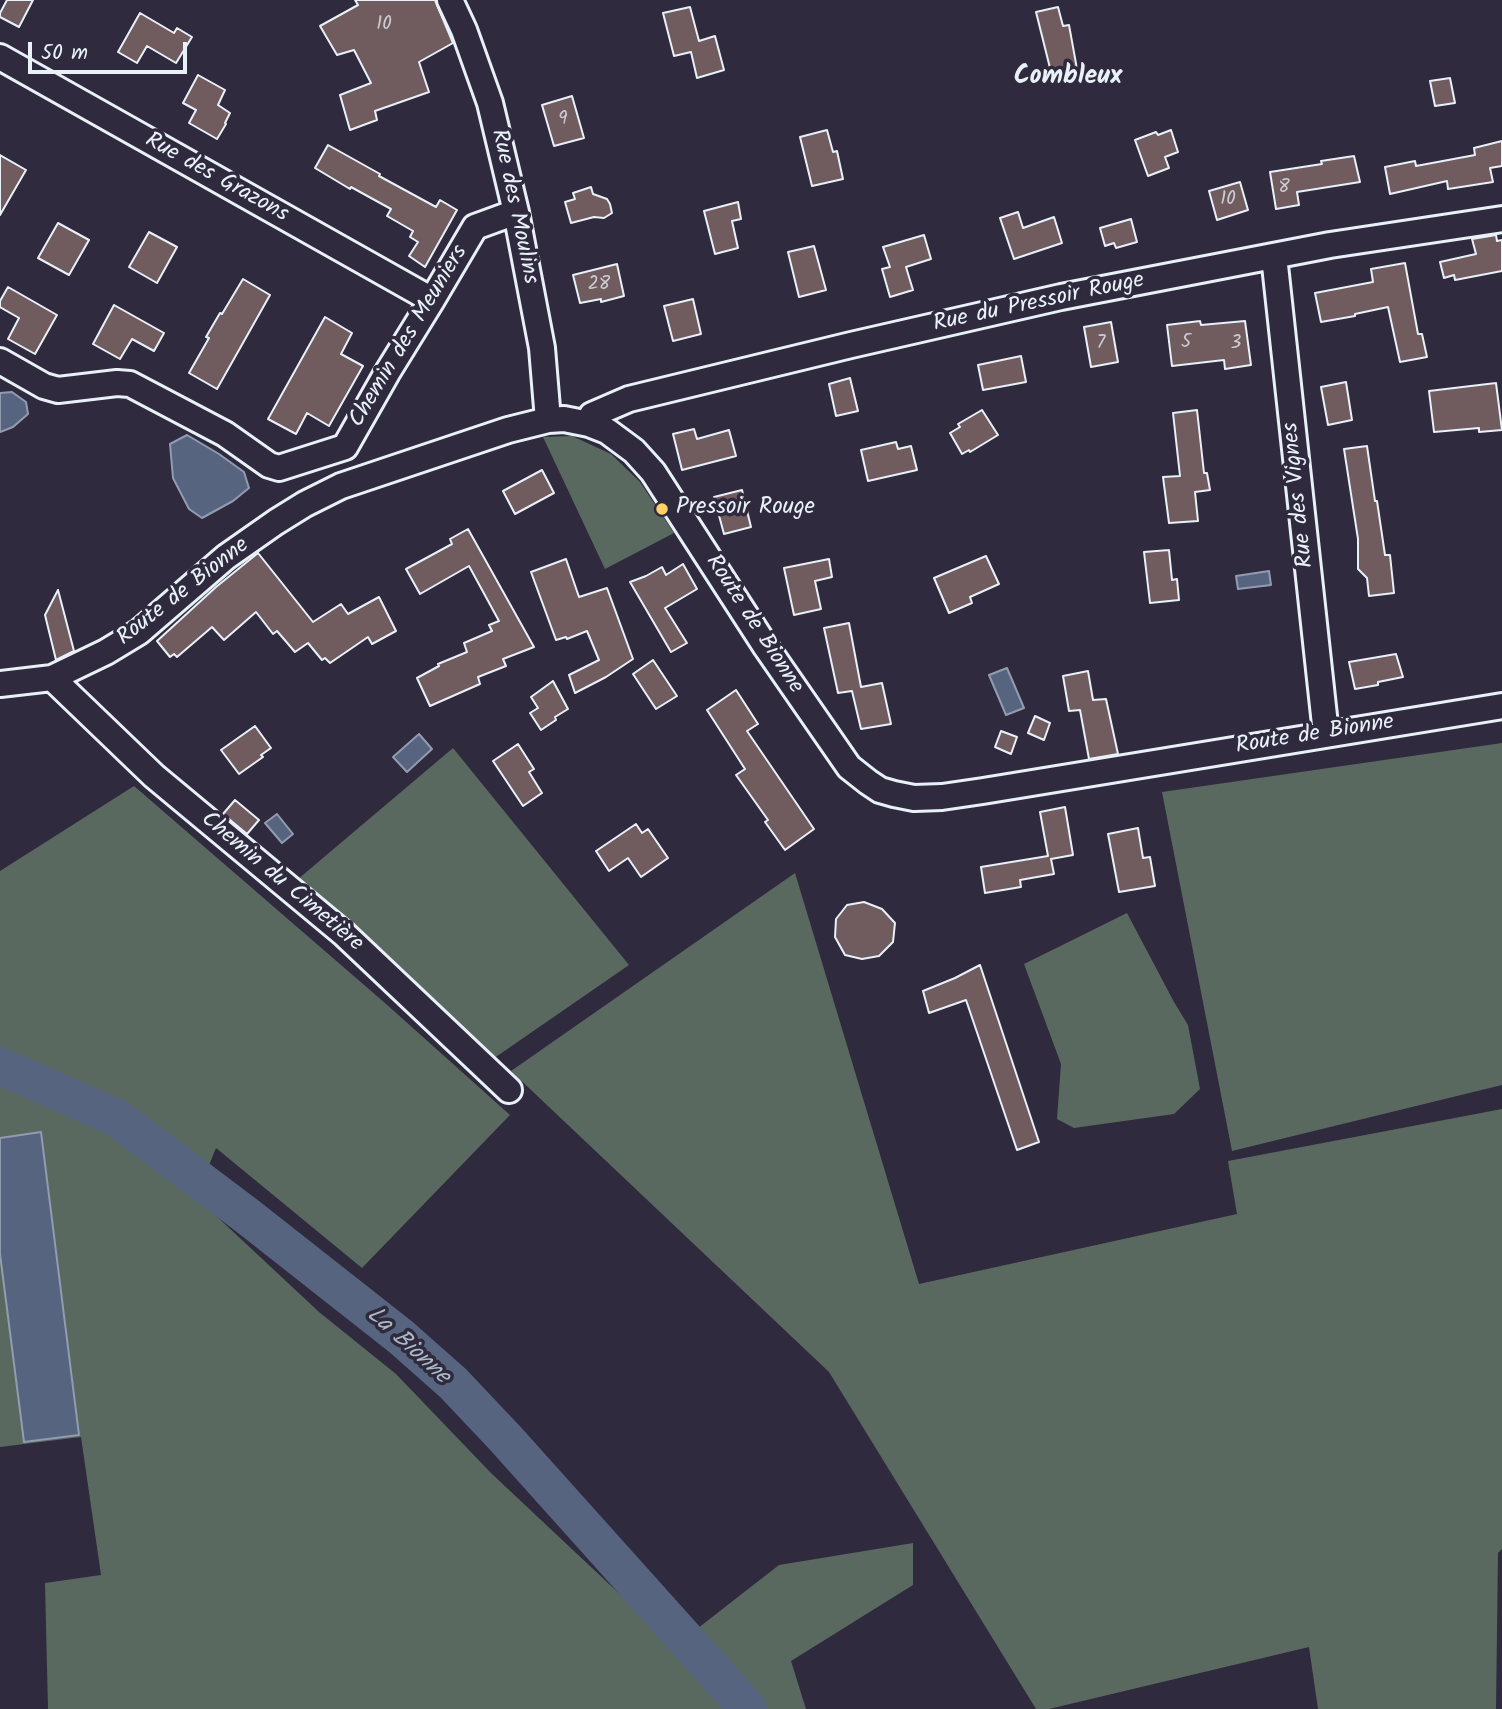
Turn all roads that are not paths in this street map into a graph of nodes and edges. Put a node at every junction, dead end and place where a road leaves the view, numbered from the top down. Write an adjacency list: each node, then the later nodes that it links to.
1 (450, 0): 3 (street, Rue des Moulins)
2 (0, 57): 6 (street, Rue des Grazons)
3 (516, 212): 6 (street, Chemin des Meuniers); 8 (street, Rue des Moulins)
4 (1502, 219): 5 (street, Rue du Pressoir Rouge)
5 (1274, 256): 9 (street, Rue du Pressoir Rouge); 13 (street, Rue des Vignes)
6 (432, 300): 7 (street, Chemin des Meuniers)
7 (0, 361)
8 (548, 420): 9 (street, Route de Bionne); 10 (street, Route de Bionne)
9 (589, 424): 13 (street, Route de Bionne)
10 (52, 678): 11 (street, Route de Bionne); 14 (street, Chemin du Cimetière)
11 (0, 684)
12 (1502, 706): 13 (street, Route de Bionne)
13 (1326, 734)
14 (509, 1090)

